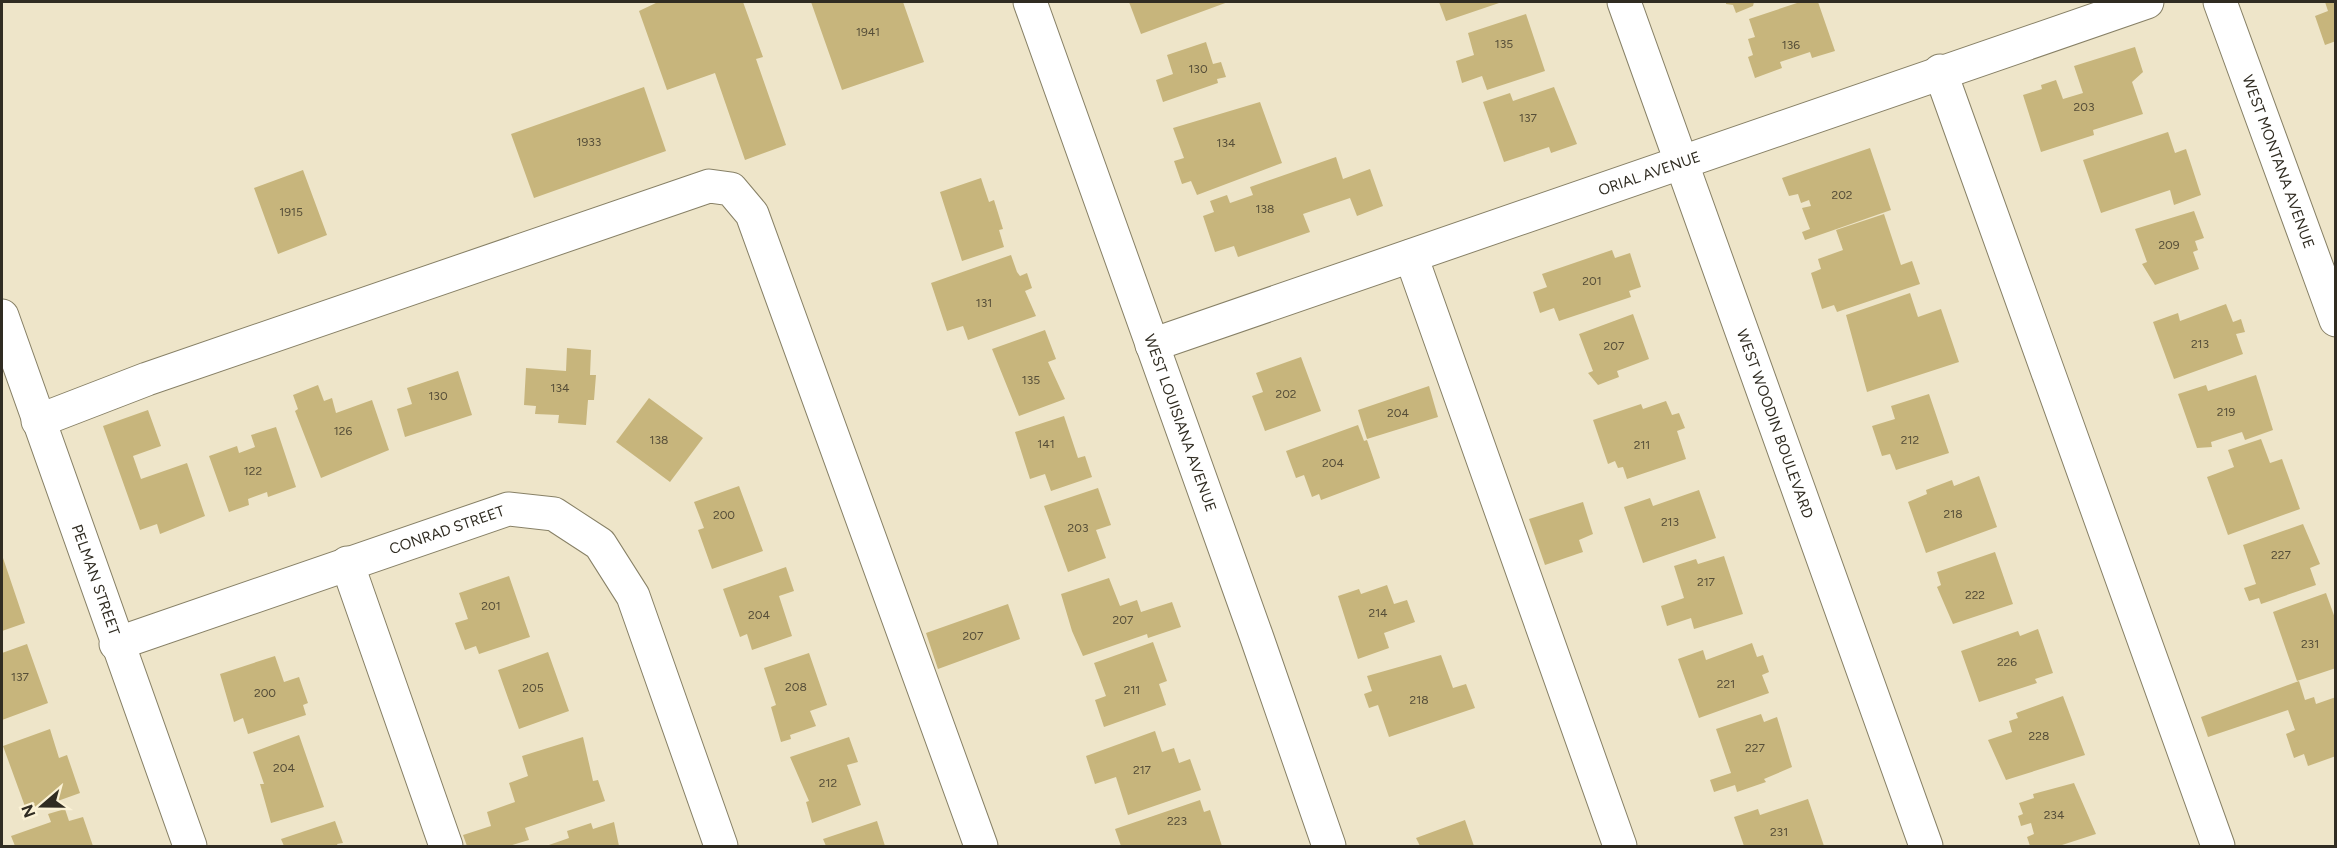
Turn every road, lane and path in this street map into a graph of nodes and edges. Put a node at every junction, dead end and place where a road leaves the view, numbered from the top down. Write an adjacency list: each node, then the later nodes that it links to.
1 (1030, 2): 10 (street, WEST LOUISIANA AVENUE)
2 (1624, 2): 6 (street, WEST WOODIN BOULEVARD)
3 (2147, 2): 5 (street, ORIAL AVENUE)
4 (2220, 2): 9 (street, WEST MONTANA AVENUE)
5 (1940, 71): 6 (street, ORIAL AVENUE); 21 (street)
6 (1680, 163): 7 (street, ORIAL AVENUE); 20 (street, WEST WOODIN BOULEVARD)
7 (1411, 256): 10 (street, ORIAL AVENUE); 19 (street)
8 (2, 316): 11 (street, PELMAN STREET)
9 (2336, 320)
10 (1152, 345): 18 (street, WEST LOUISIANA AVENUE)
11 (38, 421): 13 (street, PELMAN STREET); 17 (street)
12 (346, 563): 13 (street, CONRAD STREET); 15 (street); 16 (street, CONRAD STREET)
13 (116, 644): 14 (street, PELMAN STREET)
14 (190, 846)
15 (446, 846)
16 (721, 846)
17 (981, 846)
18 (1329, 846)
19 (1620, 846)
20 (1926, 846)
21 (2218, 846)

